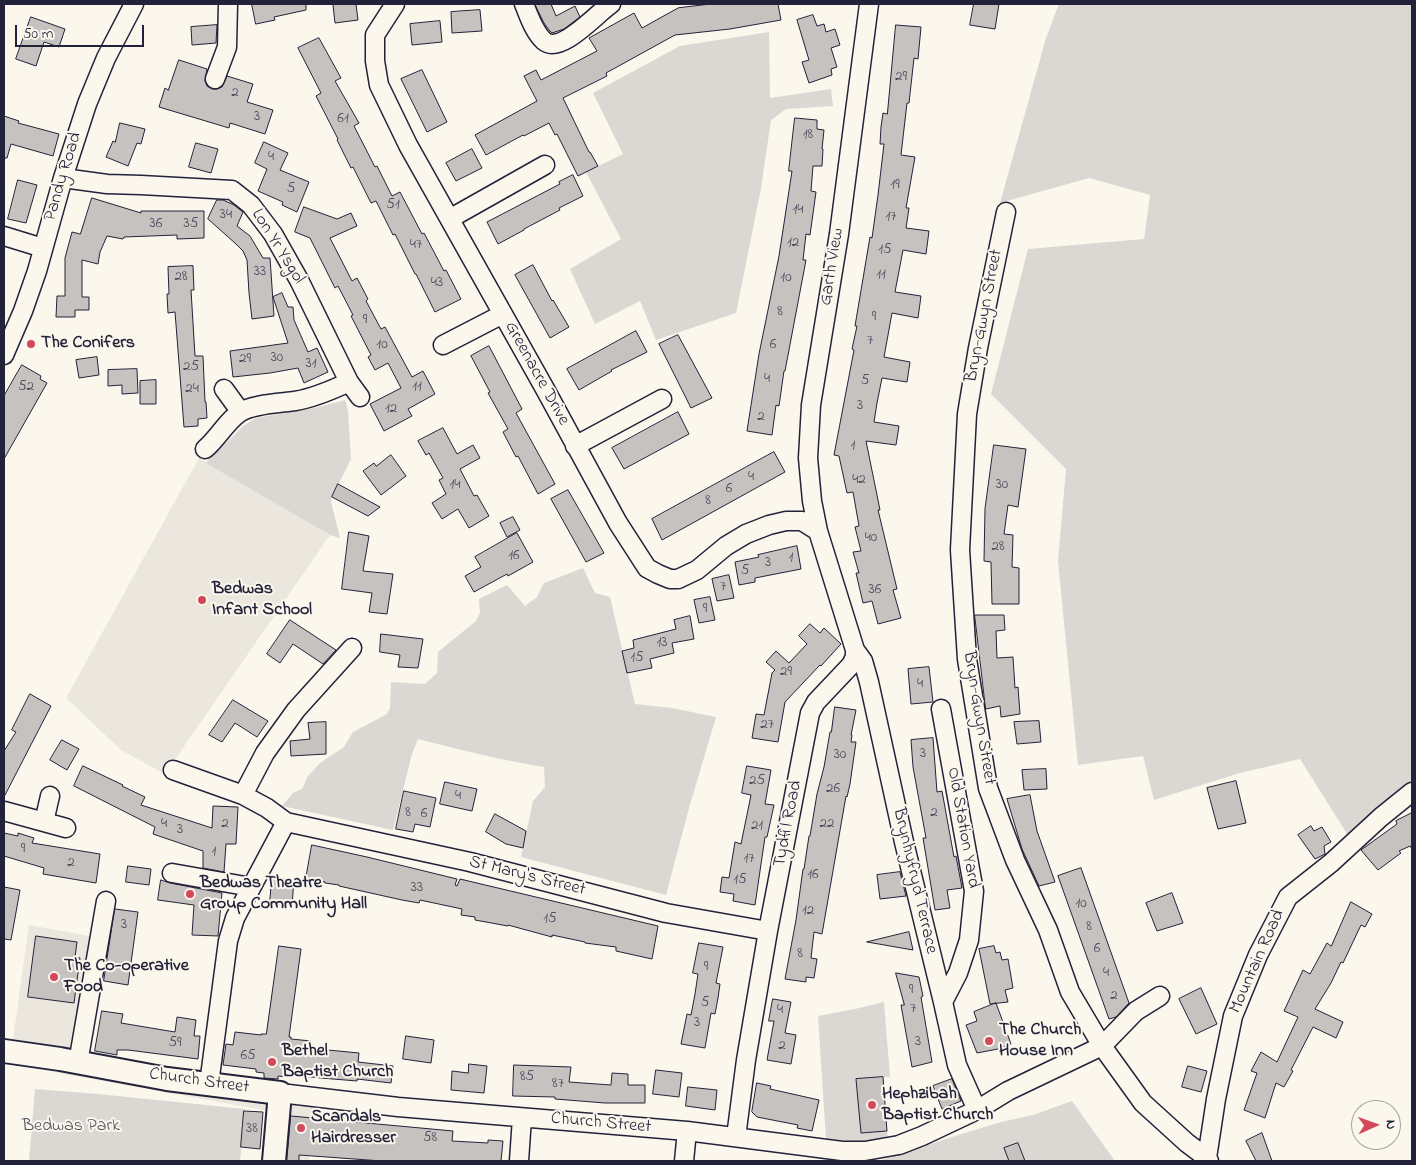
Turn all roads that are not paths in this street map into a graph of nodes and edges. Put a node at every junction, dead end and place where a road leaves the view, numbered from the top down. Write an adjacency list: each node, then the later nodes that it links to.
1 (134, 4): 9 (street, Pandy Road)
2 (228, 4): 7 (street)
3 (395, 4): 11 (street, Greenacre Drive)
4 (524, 4): 5 (street)
5 (611, 4)
6 (869, 4): 24 (street, Garth View)
7 (215, 79)
8 (545, 165): 11 (street)
9 (63, 178): 13 (street, Pandy Road); 17 (street, Lon Yr Ysgol)
10 (1006, 212): 42 (street, Bryn-Gwyn Street)
11 (451, 218): 14 (street, Greenacre Drive)
12 (4, 236): 13 (street)
13 (44, 248): 16 (street, Pandy Road)
14 (503, 314): 15 (street); 22 (street, Greenacre Drive)
15 (443, 345)
16 (4, 355)
17 (349, 382): 19 (street, Lon Yr Ysgol); 21 (street)
18 (224, 389): 21 (street)
19 (360, 397)
20 (662, 399): 22 (street)
21 (240, 412): 23 (street)
22 (575, 446): 24 (street, Greenacre Drive)
23 (205, 449)
24 (818, 531): 26 (street)
25 (352, 648): 30 (street)
26 (855, 650): 39 (street, Tydfil Road); 41 (street, Brynhyfryd Terrace)
27 (941, 709): 41 (street, Old Station Yard)
28 (174, 770): 30 (street, St Mary's Street)
29 (1412, 792): 52 (street, Mountain Road)
30 (243, 795): 34 (street, St Mary's Street)
31 (50, 796): 33 (street)
32 (4, 811): 33 (street)
33 (44, 822): 35 (street)
34 (286, 822): 37 (street); 39 (street, St Mary's Street)
35 (66, 828)
36 (172, 872): 37 (street)
37 (252, 887): 45 (street)
38 (106, 902): 44 (street)
39 (768, 931): 50 (street, Tydfil Road)
40 (1160, 996): 42 (street, Church Street)
41 (943, 1002): 47 (street, Brynhyfryd Terrace)
42 (1102, 1046): 47 (street, Church Street); 52 (street, Bryn-Gwyn Street)
43 (4, 1051): 44 (street, Church Street)
44 (78, 1063): 45 (street, Church Street)
45 (210, 1084): 46 (street, Church Street)
46 (280, 1092): 48 (street, Church Street); 53 (street)
47 (977, 1110): 51 (street, Church Street)
48 (522, 1118): 49 (street, Church Street); 54 (street)
49 (687, 1132): 50 (street, Church Street); 55 (street)
50 (736, 1137): 51 (street, Church Street)
51 (843, 1156)
52 (1208, 1160)
53 (274, 1161)
54 (519, 1161)
55 (684, 1161)

